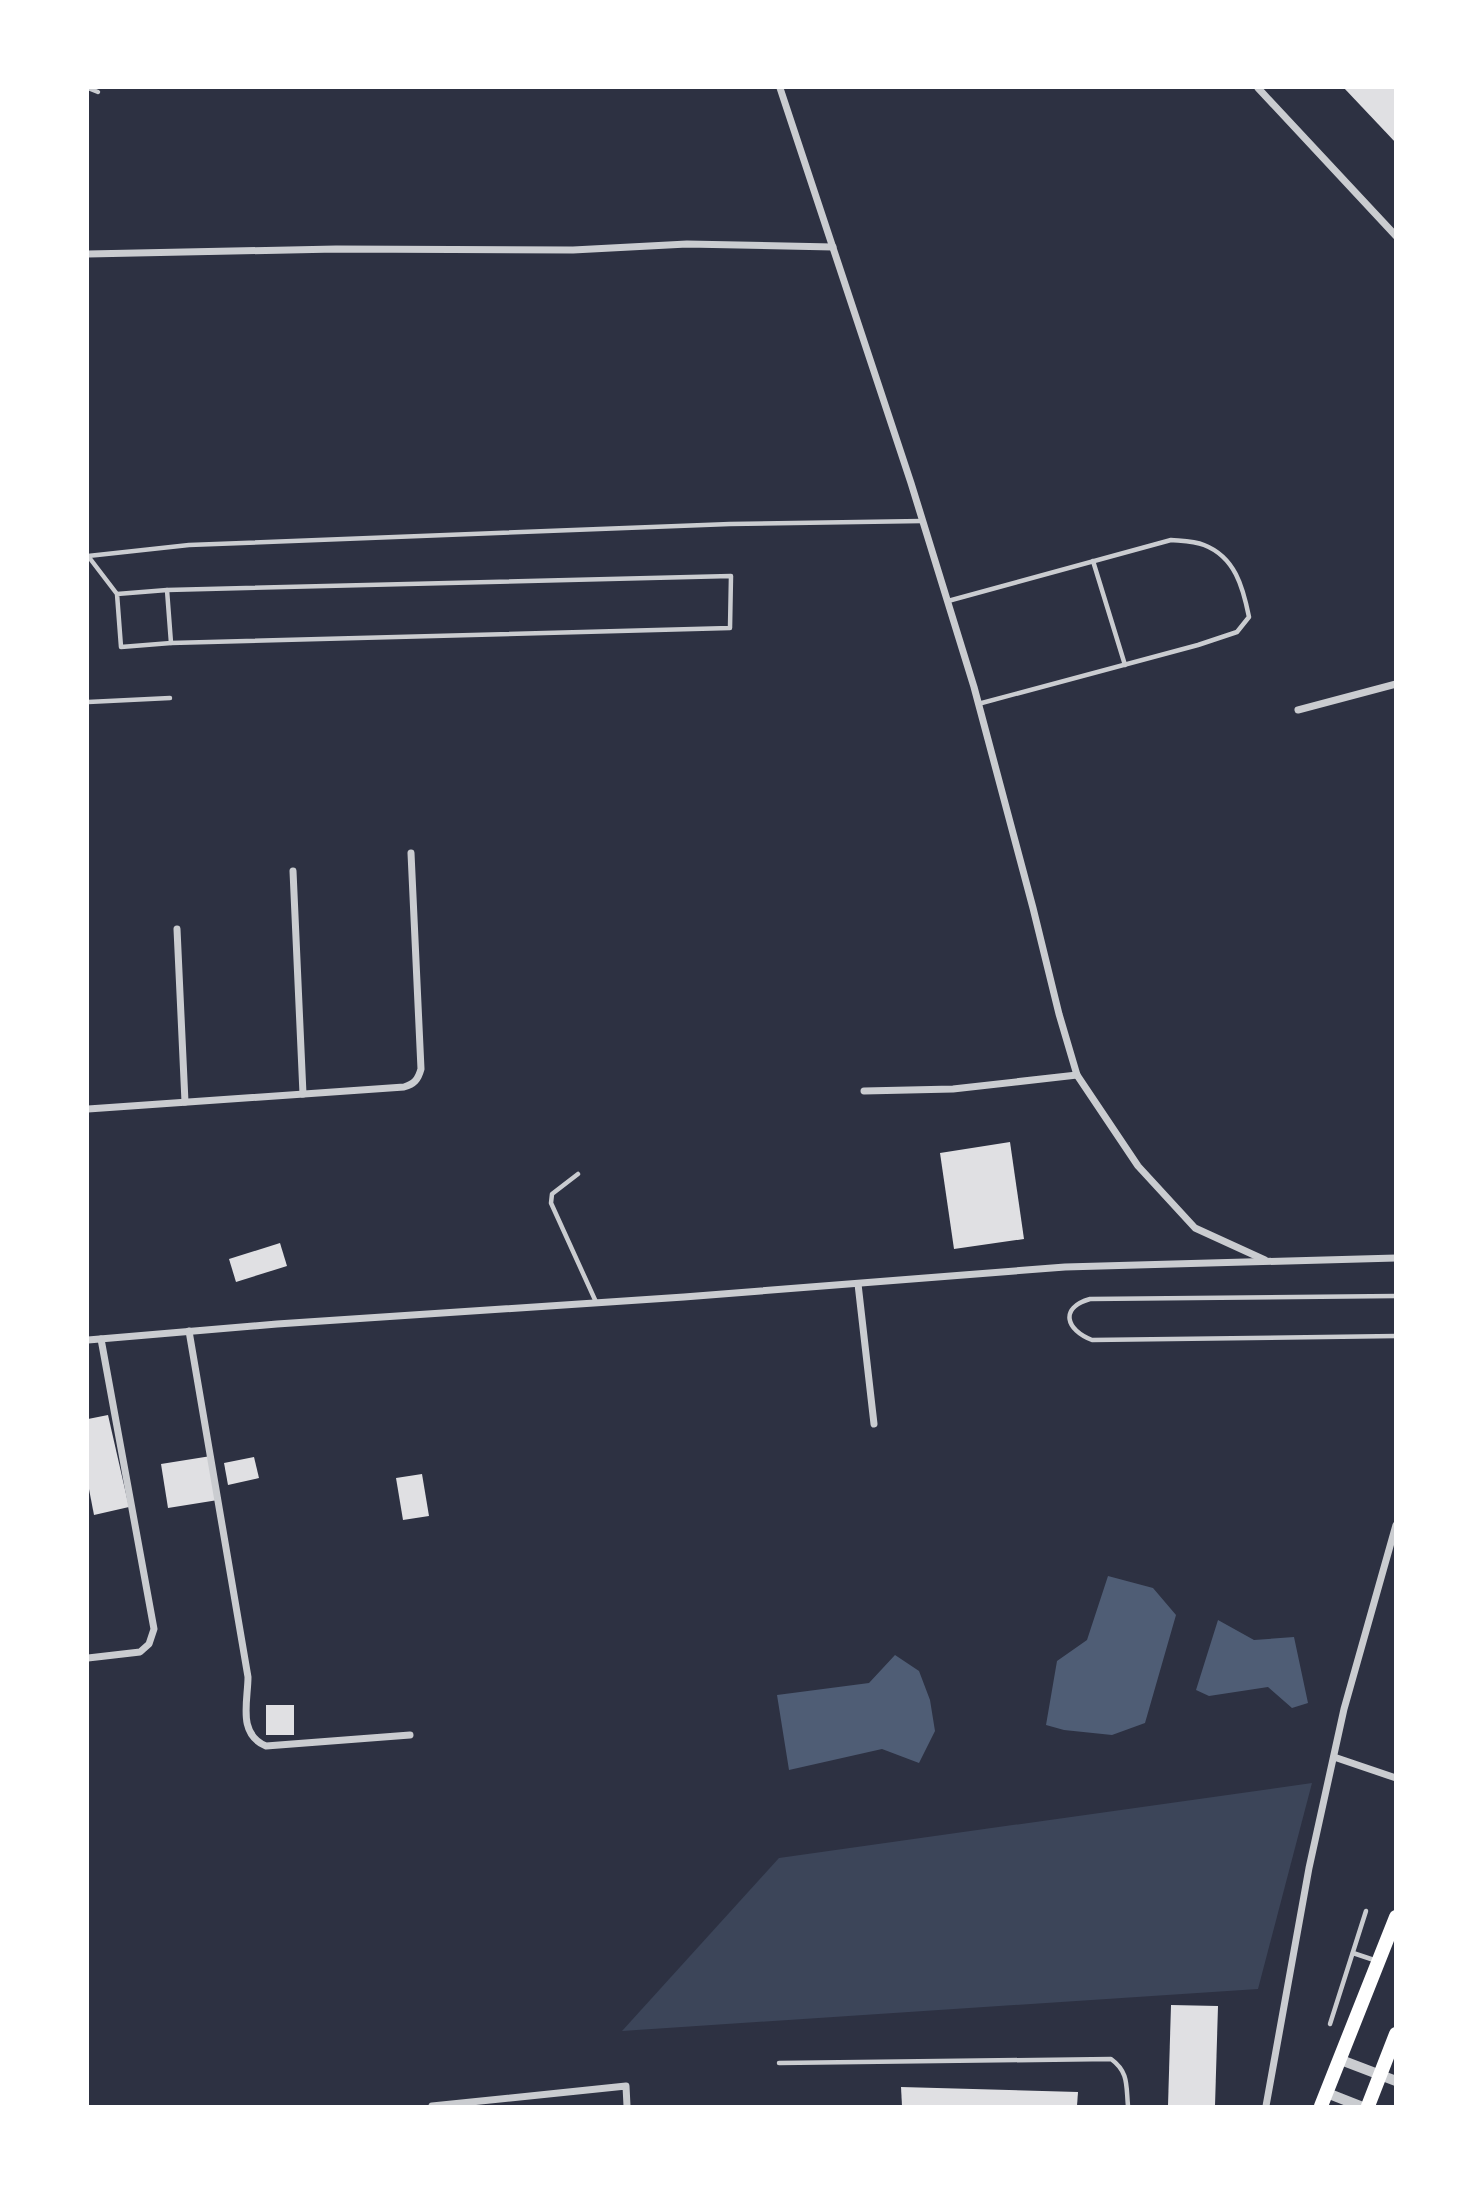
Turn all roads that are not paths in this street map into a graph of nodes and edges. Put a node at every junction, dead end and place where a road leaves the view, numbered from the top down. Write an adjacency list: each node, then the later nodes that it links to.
1 (88, 88): 4 (lane)
2 (780, 88): 6 (street)
3 (1258, 88): 5 (street)
4 (98, 92)
5 (1395, 236)
6 (833, 247): 7 (street); 8 (street)
7 (88, 254)
8 (923, 521): 9 (lane); 13 (street)
9 (88, 556): 12 (lane)
10 (1093, 561): 13 (lane); 15 (lane); 15 (lane)
11 (167, 590): 12 (lane); 14 (lane); 14 (lane)
12 (117, 594): 14 (lane)
13 (947, 601): 19 (street)
14 (172, 643)
15 (1125, 665): 19 (lane)
16 (1395, 684): 20 (street)
17 (170, 698): 18 (lane)
18 (88, 702)
19 (978, 704): 24 (street)
20 (1298, 710)
21 (411, 853): 26 (street)
22 (293, 871): 26 (street)
23 (177, 929): 27 (street)
24 (1077, 1076): 25 (street); 31 (street)
25 (864, 1091)
26 (303, 1094): 27 (street)
27 (185, 1102): 28 (street)
28 (88, 1109)
29 (578, 1174): 34 (lane)
30 (1395, 1258): 31 (street)
31 (1268, 1262): 32 (street)
32 (858, 1284): 34 (street); 39 (street)
33 (1395, 1296): 36 (lane)
34 (596, 1303): 35 (street)
35 (189, 1331): 37 (street); 42 (street)
36 (1395, 1336)
37 (101, 1339): 38 (street); 41 (street)
38 (88, 1340)
39 (874, 1424)
40 (1395, 1525): 43 (street)
41 (88, 1658)
42 (410, 1735)
43 (1334, 1757): 44 (street); 59 (street)
44 (1395, 1778)
45 (1366, 1911): 47 (lane)
46 (1395, 1917): 48 (main road)
47 (1353, 1953): 48 (lane); 49 (lane)
48 (1378, 1962): 51 (main road)
49 (1330, 2024)
50 (1395, 2034): 53 (main road)
51 (1341, 2060): 53 (street); 55 (main road)
52 (779, 2063): 58 (lane)
53 (1380, 2075): 54 (street); 61 (main road)
54 (1395, 2081)
55 (1324, 2100): 60 (street)
56 (432, 2106): 57 (street)
57 (627, 2106)
58 (1128, 2106)
59 (1266, 2106)
60 (1360, 2106)
61 (1368, 2106)

